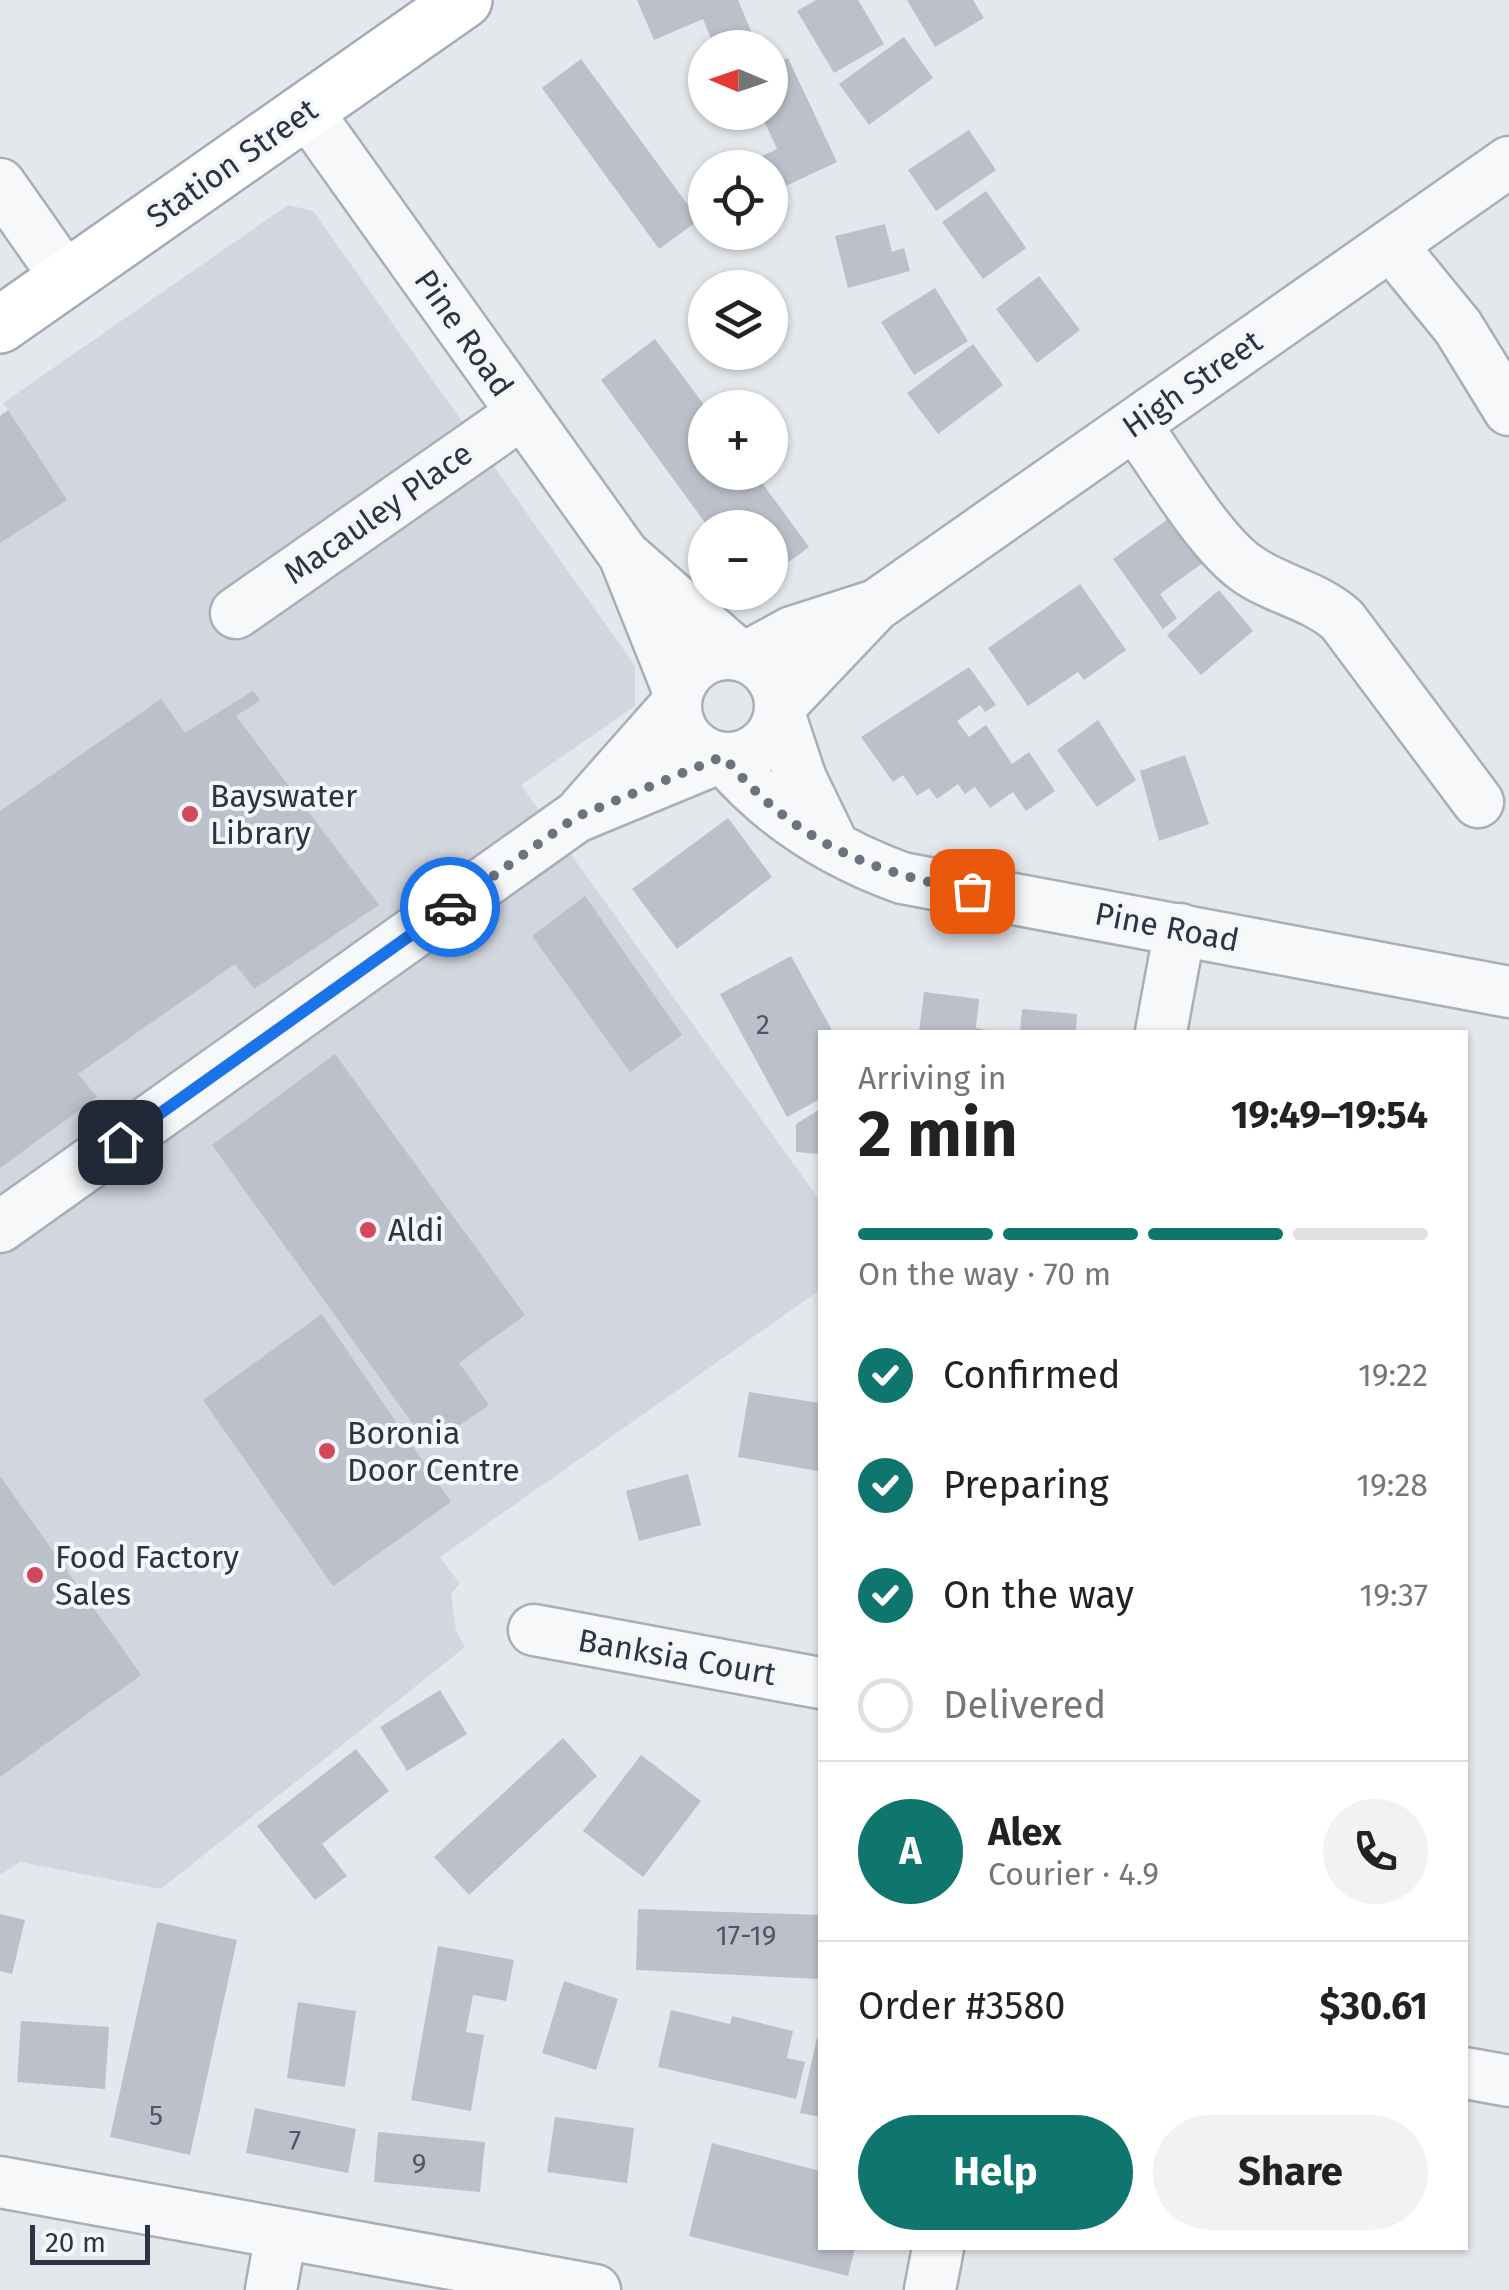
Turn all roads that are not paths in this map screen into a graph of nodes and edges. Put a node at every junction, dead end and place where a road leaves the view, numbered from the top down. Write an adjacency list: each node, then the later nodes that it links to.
1 (464, 0): 2 (main road, Station Street)
2 (306, 110): 6 (main road, Station Street); 9 (street, Pine Road)
3 (1509, 162): 5 (street, High Street)
4 (0, 184): 6 (street)
5 (1391, 245): 8 (street); 10 (street, High Street)
6 (66, 278): 7 (main road, Station Street)
7 (0, 325)
8 (1509, 410)
9 (521, 414): 11 (street, Pine Road); 13 (street, Macauley Place)
10 (1134, 425): 12 (street, High Street); 18 (street)
11 (624, 556): 14 (street, Pine Road); 15 (street, Pine Road)
12 (875, 606): 14 (street, High Street); 16 (street, High Street)
13 (236, 613)
14 (742, 655): 15 (street); 16 (street)
15 (676, 698): 17 (street); 19 (street)
16 (781, 710): 17 (street); 20 (street)
17 (722, 758): 19 (street); 20 (street, Pine Road)
18 (1478, 802)
19 (576, 817): 24 (street)
20 (832, 843): 21 (street, Pine Road)
21 (1180, 929): 22 (street, Pine Road); 23 (street)
22 (1509, 992)
23 (1161, 1030)
24 (0, 1227)
25 (534, 1630): 26 (street, Banksia Court)
26 (818, 1683)
27 (1468, 2073): 28 (street)
28 (1509, 2081)
29 (0, 2182): 30 (street)
30 (281, 2234): 32 (street); 33 (street)
31 (938, 2250): 34 (street)
32 (271, 2290)
33 (595, 2290)
34 (930, 2290)

